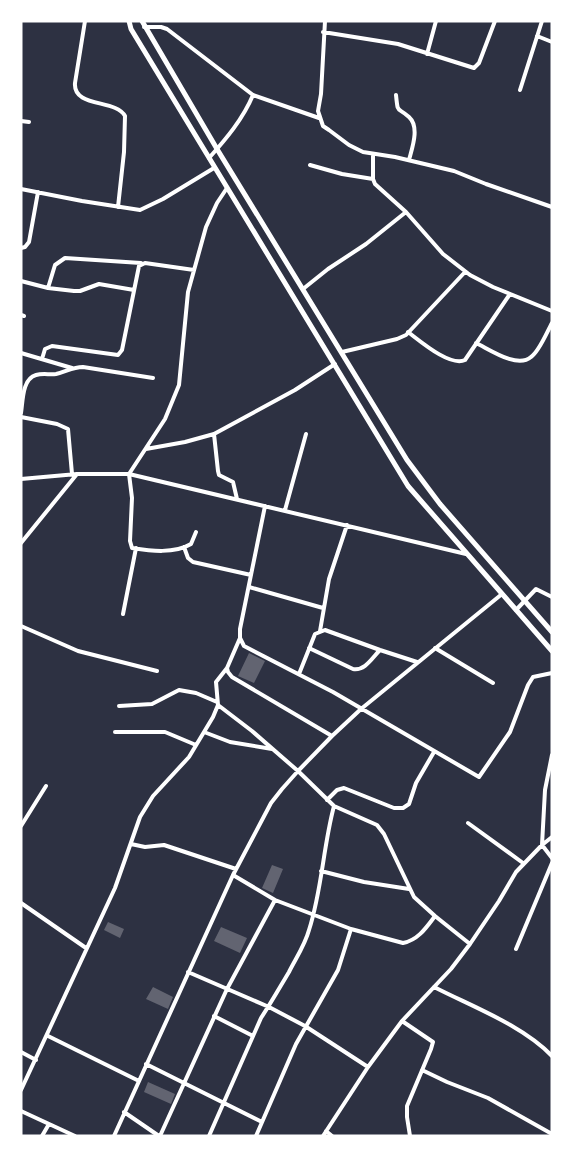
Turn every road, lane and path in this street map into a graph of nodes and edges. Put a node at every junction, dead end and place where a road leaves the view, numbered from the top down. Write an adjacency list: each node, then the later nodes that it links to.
1 (85, 21): 28 (street)
2 (129, 21): 20 (street)
3 (325, 21): 8 (street)
4 (436, 21): 11 (street)
5 (495, 21): 11 (street)
6 (542, 21): 9 (street)
7 (143, 24): 13 (street); 18 (street)
8 (324, 32): 11 (street); 15 (street)
9 (537, 36): 10 (street); 12 (street)
10 (552, 42)
11 (427, 54)
12 (520, 90)
13 (253, 95): 15 (street); 18 (street)
14 (396, 95): 21 (street)
15 (320, 118): 19 (street)
16 (21, 121): 17 (street)
17 (29, 122)
18 (217, 149): 20 (street); 37 (street)
19 (373, 154): 21 (street); 24 (street)
20 (208, 158): 23 (street)
21 (409, 160): 29 (street)
22 (310, 165): 24 (street)
23 (214, 168): 25 (street); 28 (street)
24 (373, 179): 30 (street)
25 (227, 188): 33 (street); 47 (street)
26 (21, 189): 27 (street)
27 (38, 192): 28 (street); 31 (street)
28 (118, 207)
29 (552, 207)
30 (406, 212): 34 (street); 37 (street)
31 (21, 248)
32 (141, 263): 33 (street); 36 (street); 38 (street)
33 (194, 270): 54 (street)
34 (466, 272): 39 (street); 42 (street)
35 (21, 281): 36 (street)
36 (48, 288): 38 (street)
37 (304, 289): 44 (street)
38 (134, 290): 46 (street)
39 (510, 294): 40 (street); 43 (street)
40 (552, 311)
41 (552, 323): 43 (street)
42 (408, 332): 43 (street); 44 (street)
43 (476, 343)
44 (342, 352): 71 (street)
45 (21, 353): 46 (street)
46 (42, 359): 48 (street)
47 (335, 364): 52 (street); 66 (street)
48 (72, 368): 49 (street); 50 (street)
49 (152, 378)
50 (21, 413)
51 (21, 417): 55 (street)
52 (214, 434): 54 (street); 58 (street)
53 (306, 434): 60 (street)
54 (146, 449): 56 (street)
55 (75, 474): 56 (street); 57 (street); 63 (street)
56 (129, 474): 58 (street); 65 (street)
57 (21, 479)
58 (237, 499): 59 (street)
59 (265, 506): 60 (street); 67 (street)
60 (285, 510): 61 (street)
61 (347, 525): 66 (street); 72 (street)
62 (196, 532): 64 (street)
63 (21, 543)
64 (184, 547): 65 (street); 67 (street)
65 (136, 548): 74 (street)
66 (466, 554): 69 (street)
67 (251, 575): 68 (street)
68 (249, 587): 72 (street); 78 (street)
69 (502, 594): 73 (street); 80 (street)
70 (552, 597): 71 (street)
71 (524, 600): 73 (street); 77 (street)
72 (324, 608): 76 (street)
73 (516, 610): 82 (street)
74 (123, 614)
75 (21, 626): 85 (street)
76 (320, 631): 79 (street); 81 (street)
77 (552, 632)
78 (240, 638): 84 (street); 87 (street)
79 (309, 648): 81 (street); 87 (street)
80 (435, 648): 83 (street); 88 (street)
81 (380, 650): 83 (street)
82 (552, 651)
83 (417, 662): 91 (street)
84 (227, 668): 89 (street); 94 (street)
85 (157, 671)
86 (552, 673): 97 (street)
87 (299, 674): 91 (street)
88 (493, 683)
89 (218, 704): 90 (street); 93 (street); 96 (street)
90 (119, 706)
91 (362, 709): 94 (street); 97 (street)
92 (115, 732): 95 (street)
93 (204, 732): 95 (street); 96 (street)
94 (332, 736): 99 (street)
95 (196, 746): 106 (street)
96 (272, 749): 99 (street)
97 (434, 752): 101 (street)
98 (552, 755): 107 (street)
99 (298, 771): 101 (street); 111 (street)
100 (46, 786): 104 (street)
101 (327, 800): 102 (street)
102 (334, 806): 112 (street); 114 (street)
103 (468, 823): 109 (street)
104 (21, 826)
105 (552, 837): 107 (street)
106 (131, 844): 111 (street); 121 (street)
107 (542, 845): 108 (street); 109 (street)
108 (552, 858)
109 (523, 863): 120 (street)
110 (552, 863): 122 (street)
111 (236, 869): 113 (street)
112 (321, 871): 114 (street); 117 (street)
113 (233, 875): 115 (street); 123 (street)
114 (409, 889): 118 (street)
115 (275, 900): 117 (street); 125 (street)
116 (21, 903): 121 (street)
117 (313, 915): 119 (street); 126 (street)
118 (435, 916): 119 (street); 120 (street)
119 (352, 929): 129 (street)
120 (470, 944): 124 (street)
121 (86, 948): 130 (street)
122 (516, 949)
123 (188, 972): 125 (street); 135 (street)
124 (434, 987): 128 (street); 133 (street)
125 (227, 989): 126 (street); 127 (street)
126 (269, 1007): 129 (street); 131 (street)
127 (214, 1016): 131 (street); 139 (street)
128 (402, 1021): 136 (street); 137 (street)
129 (305, 1026): 136 (street); 144 (street)
130 (48, 1036): 134 (street); 138 (street)
131 (253, 1036): 141 (street)
132 (21, 1052): 134 (street)
133 (552, 1056)
134 (36, 1060): 140 (street)
135 (146, 1064): 138 (street); 139 (street)
136 (368, 1067): 146 (street)
137 (422, 1070): 147 (street); 155 (street)
138 (139, 1080): 143 (street)
139 (184, 1082): 141 (street); 151 (street)
140 (21, 1090)
141 (224, 1102): 144 (street); 152 (street)
142 (21, 1111): 145 (street)
143 (124, 1112): 150 (street); 151 (street)
144 (262, 1122): 153 (street)
145 (49, 1124): 148 (street); 149 (street)
146 (324, 1134): 154 (street)
147 (552, 1134)
148 (42, 1136)
149 (75, 1136)
150 (114, 1136)
151 (160, 1136)
152 (208, 1136)
153 (256, 1136)
154 (332, 1136)
155 (410, 1136)

